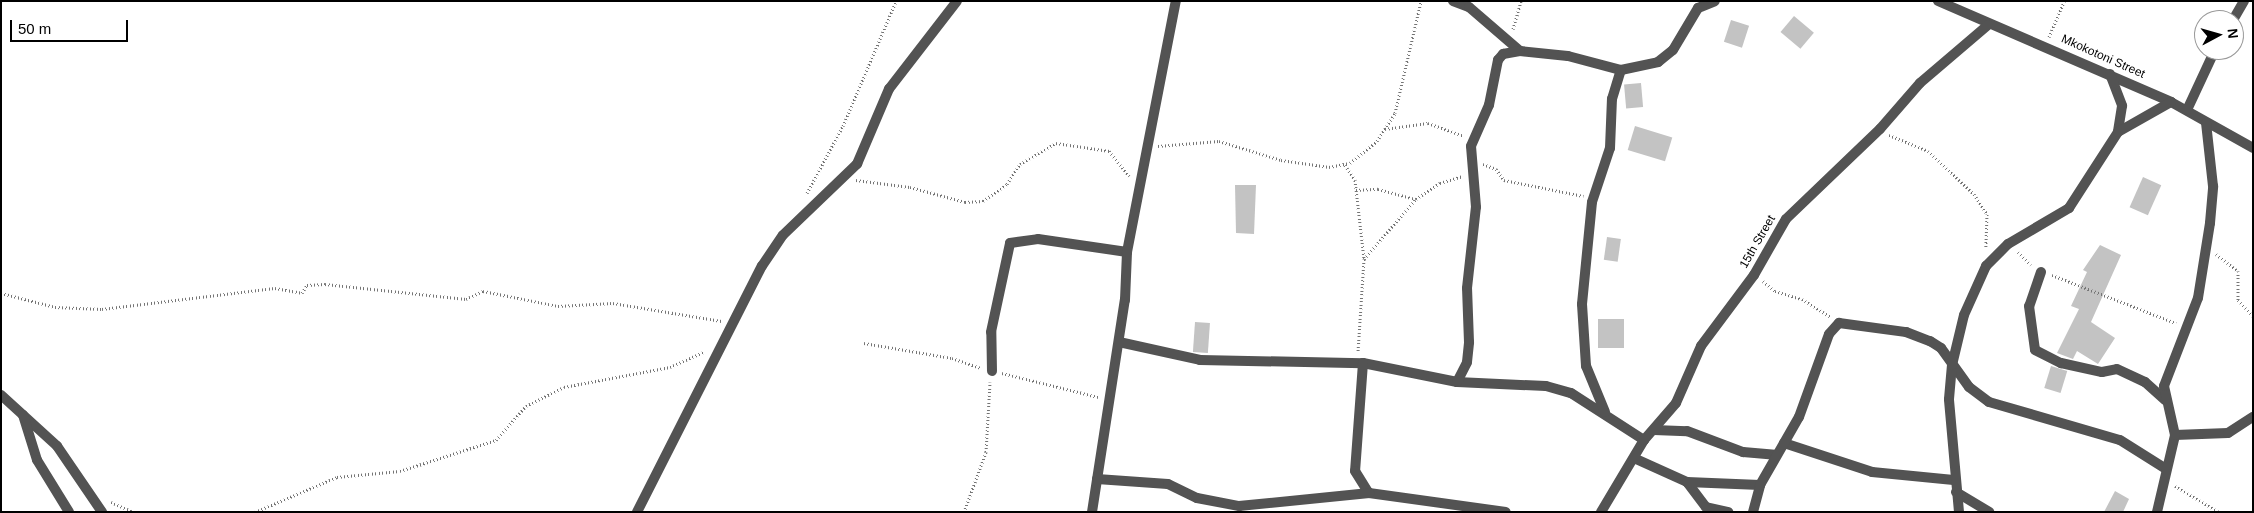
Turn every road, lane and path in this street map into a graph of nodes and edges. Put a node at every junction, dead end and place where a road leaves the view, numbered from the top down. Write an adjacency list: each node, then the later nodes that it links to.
1 (896, 1): 32 (path)
2 (957, 1): 29 (street)
3 (1176, 1): 24 (street)
4 (1421, 1): 22 (path)
5 (1453, 1): 12 (street)
6 (1522, 1): 12 (path)
7 (1715, 1): 16 (street)
8 (1938, 1): 10 (street, Mkokotoni Street)
9 (2064, 1): 13 (path)
10 (1955, 5): 11 (street, Mkokotoni Street)
11 (1988, 25): 13 (street, Mkokotoni Street); 21 (street, 15th Street)
12 (1510, 45): 14 (street)
13 (2045, 45): 17 (street, Mkokotoni Street)
14 (1520, 51): 16 (street); 26 (street)
15 (2210, 60): 19 (street)
16 (1621, 70): 34 (street)
17 (2110, 74): 18 (street, Mkokotoni Street); 23 (street)
18 (2171, 102): 19 (street, Mkokotoni Street); 23 (street)
19 (2187, 110): 20 (street, Mkokotoni Street)
20 (2206, 123): 25 (street, Mkokotoni Street); 35 (street)
21 (1880, 129): 39 (path); 41 (street, 15th Street)
22 (1385, 130): 26 (path); 27 (path)
23 (2118, 132): 36 (street)
24 (1150, 146): 27 (path); 31 (street)
25 (2253, 148)
26 (1470, 152): 28 (street); 34 (path)
27 (1345, 165): 30 (path)
28 (1471, 175): 33 (path); 52 (street)
29 (846, 178): 31 (path); 44 (street)
30 (1356, 190): 33 (path); 38 (path)
31 (1139, 191): 37 (street)
32 (806, 196)
33 (1416, 199): 38 (path)
34 (1592, 202): 55 (street)
35 (2208, 238): 43 (path); 46 (street)
36 (2008, 244): 39 (street); 40 (path)
37 (1127, 252): 47 (street); 51 (street)
38 (1364, 259): 49 (path)
39 (1986, 266): 50 (street)
40 (2042, 272): 46 (path); 54 (street)
41 (1754, 275): 45 (path); 58 (street, 15th Street)
42 (1, 293): 44 (path)
43 (2253, 316)
44 (733, 323): 48 (street)
45 (1839, 323): 50 (street); 61 (street)
46 (2184, 326): 54 (street)
47 (1119, 342): 49 (street); 65 (street)
48 (722, 344): 73 (path); 74 (street)
49 (1360, 363): 52 (street); 70 (street)
50 (1952, 365): 64 (street); 66 (street)
51 (992, 371): 75 (path)
52 (1457, 382): 55 (street)
53 (1, 395): 56 (street)
54 (2165, 400): 59 (street)
55 (1605, 412): 60 (street)
56 (22, 414): 71 (street); 72 (street)
57 (2253, 417): 59 (street)
58 (1654, 430): 60 (street, 15th Street); 62 (street)
59 (2175, 435): 64 (street)
60 (1644, 440): 63 (street, 15th Street)
61 (1784, 443): 62 (street); 66 (street)
62 (1775, 455): 68 (street)
63 (1636, 459): 67 (street); 78 (street, 15th Street)
64 (2165, 473): 83 (street); 84 (path)
65 (1097, 479): 70 (street); 76 (street)
66 (1954, 480): 69 (street)
67 (1687, 482): 68 (street); 79 (street)
68 (1760, 485): 80 (street)
69 (1956, 492): 81 (street); 82 (street)
70 (1369, 493): 77 (street)
71 (69, 512)
72 (102, 512)
73 (255, 512)
74 (636, 512)
75 (964, 512)
76 (1092, 512)
77 (1506, 512)
78 (1602, 512)
79 (1728, 512)
80 (1753, 512)
81 (1959, 512)
82 (1989, 512)
83 (2157, 512)
84 (2219, 512)

